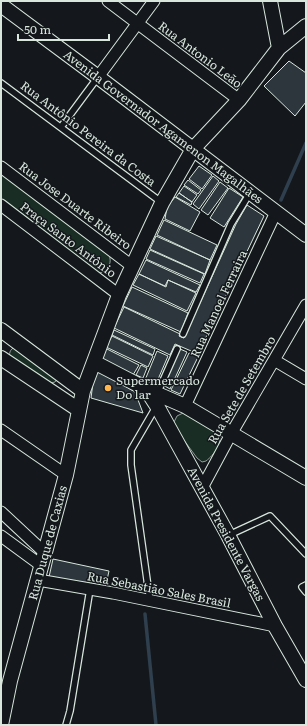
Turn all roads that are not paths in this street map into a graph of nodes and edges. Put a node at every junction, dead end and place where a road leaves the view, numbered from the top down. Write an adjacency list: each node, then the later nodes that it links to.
1 (108, 1): 5 (street, Rua Antonio Leão)
2 (154, 1): 5 (street)
3 (270, 1): 7 (street)
4 (1, 5): 8 (street, Avenida Governador Agamenon Magalhães)
5 (137, 24): 8 (street); 10 (street, Rua Antonio Leão)
6 (306, 26): 7 (street, Rua Duque de Caxias)
7 (279, 48): 10 (street, Rua Duque de Caxias)
8 (98, 77): 11 (lane); 12 (street, Avenida Governador Agamenon Magalhães)
9 (1, 83): 11 (lane, Rua Antônio Pereira da Costa)
10 (239, 100): 12 (street, Rua Duque de Caxias)
11 (61, 127): 15 (lane, Rua Antônio Pereira da Costa)
12 (193, 149): 14 (street, Avenida Governador Agamenon Magalhães); 15 (street, Rua Duque de Caxias)
13 (1, 167): 19 (street, Rua Jose Duarte Ribeiro)
14 (250, 192): 17 (street, Avenida Governador Agamenon Magalhães); 22 (lane)
15 (162, 202): 19 (street, Rua Duque de Caxias)
16 (1, 206): 20 (street, Praça Santo Antônio)
17 (276, 212): 18 (street, Avenida Governador Agamenon Magalhães); 31 (street, Rua Manoel Ferraira)
18 (306, 235)
19 (132, 266): 20 (street, Rua Duque de Caxias)
20 (119, 295): 27 (street, Rua Duque de Caxias)
21 (306, 305): 26 (street, Rua Sete de Setembro)
22 (183, 334)
23 (3, 335): 29 (street)
24 (177, 349): 30 (lane)
25 (1, 358): 32 (street)
26 (274, 360): 28 (street); 34 (street, Rua Sete de Setembro)
27 (94, 362): 29 (street, Rua Duque de Caxias); 30 (street)
28 (306, 379)
29 (83, 391): 32 (street, Rua Duque de Caxias)
30 (153, 396): 31 (street); 37 (street, Avenida Presidente Vargas); 47 (lane)
31 (185, 406): 34 (street)
32 (79, 410): 35 (street, Rua Duque de Caxias)
33 (1, 430): 35 (street)
34 (231, 434): 36 (street); 37 (street, Rua Sete de Setembro)
35 (66, 475): 42 (street, Rua Duque de Caxias)
36 (306, 478)
37 (202, 488): 39 (street, Avenida Presidente Vargas)
38 (1, 512): 42 (street)
39 (228, 535): 41 (lane); 48 (street, Avenida Presidente Vargas)
40 (1, 536): 42 (street)
41 (306, 554)
42 (44, 560): 43 (street, Rua Duque de Caxias)
43 (38, 580): 45 (street, Rua Sebastião Sales Brasil); 49 (street, Rua Duque de Caxias)
44 (306, 585): 46 (lane)
45 (90, 589): 47 (street, Rua Sebastião Sales Brasil); 52 (lane)
46 (306, 592)
47 (150, 601): 48 (street, Rua Sebastião Sales Brasil)
48 (275, 626): 50 (street, Avenida Presidente Vargas)
49 (6, 680): 51 (street, Rua Duque de Caxias)
50 (306, 680)
51 (1, 725)
52 (66, 725)

